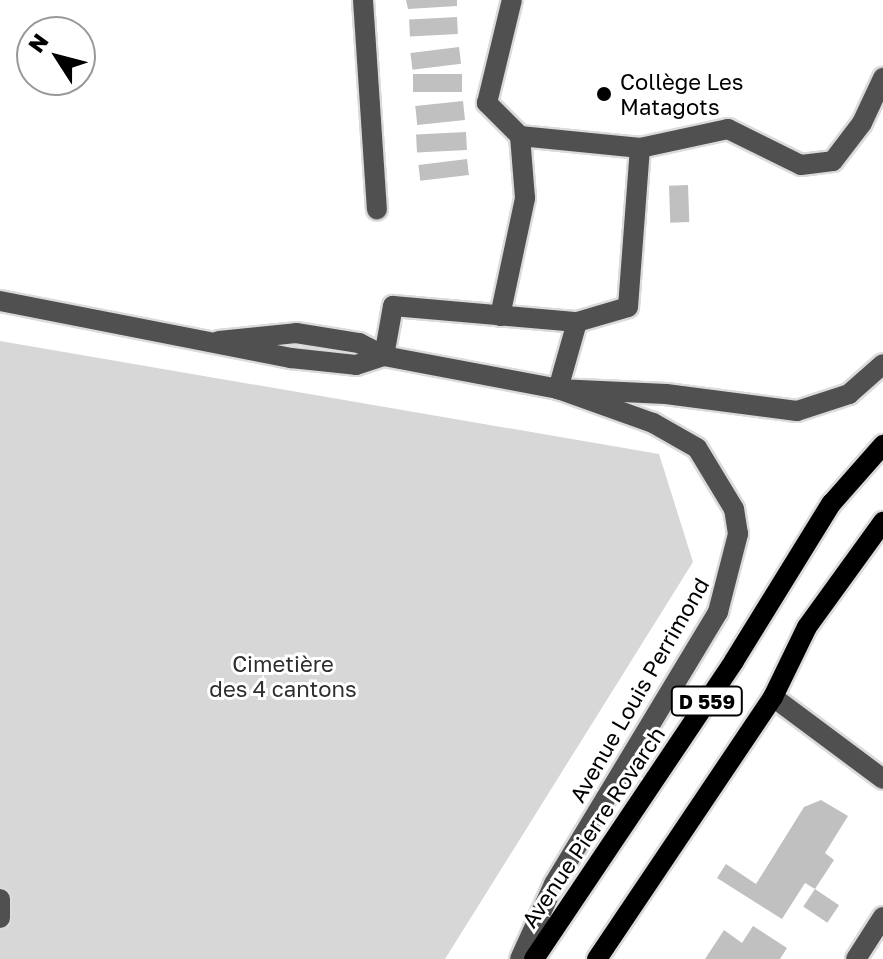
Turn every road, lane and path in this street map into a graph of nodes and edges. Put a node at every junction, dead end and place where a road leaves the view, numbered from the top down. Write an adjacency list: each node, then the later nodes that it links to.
1 (363, 0): 6 (street)
2 (512, 0): 4 (street)
3 (883, 78): 5 (street)
4 (520, 136): 5 (street); 8 (street)
5 (640, 148): 9 (street)
6 (377, 210)
7 (0, 301): 10 (street)
8 (500, 316): 9 (street); 11 (street)
9 (577, 322): 13 (street)
10 (219, 341): 11 (street, Avenue Louis Perrimond); 11 (street, Avenue Louis Perrimond)
11 (384, 356): 13 (street, Avenue Louis Perrimond)
12 (883, 364): 13 (street, Avenue Louis Perrimond)
13 (558, 389): 21 (street, Avenue Louis Perrimond)
14 (883, 445): 22 (main road, Avenue Pierre Rovarch / D 559)
15 (883, 522): 16 (main road, D 559)
16 (773, 697): 17 (street); 23 (main road, D 559)
17 (883, 779)
18 (0, 899): 20 (street)
19 (883, 917): 24 (street)
20 (0, 918)
21 (520, 959)
22 (534, 959)
23 (597, 959)
24 (856, 959)

